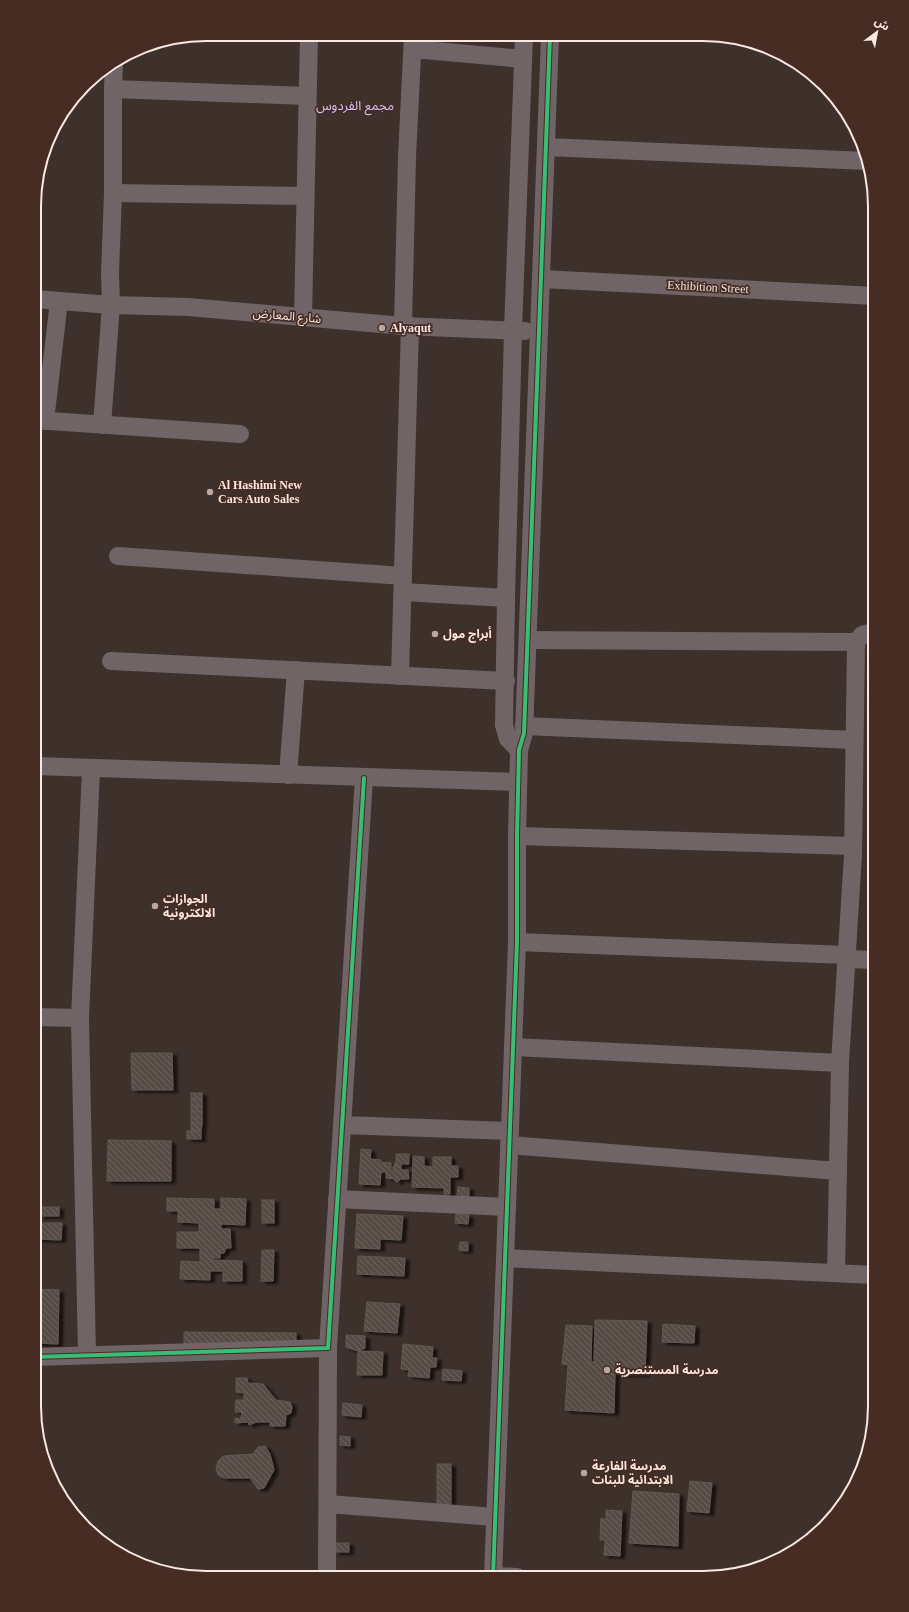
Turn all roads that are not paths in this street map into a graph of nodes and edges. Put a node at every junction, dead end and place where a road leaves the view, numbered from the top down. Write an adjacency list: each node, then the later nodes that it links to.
1 (309, 41): 8 (street)
2 (524, 41): 5 (street)
3 (550, 41): 9 (street)
4 (413, 42): 5 (street); 19 (street)
5 (523, 59): 20 (street)
6 (114, 70): 7 (street)
7 (113, 89): 8 (street); 11 (street)
8 (307, 96): 12 (street)
9 (546, 147): 10 (street); 13 (street)
10 (861, 161)
11 (113, 193): 12 (street); 17 (street)
12 (305, 196): 18 (street)
13 (542, 279): 14 (street, Exhibition Street); 21 (street)
14 (868, 296)
15 (41, 300): 16 (street, شارع المعارض)
16 (59, 301): 17 (street, شارع المعارض); 22 (street)
17 (111, 305): 18 (street, شارع المعارض); 24 (street)
18 (303, 317): 19 (street, شارع المعارض)
19 (406, 326): 20 (street, شارع المعارض); 27 (street)
20 (513, 331): 21 (street, شارع المعارض); 28 (street)
21 (539, 331): 30 (street)
22 (41, 414)
23 (41, 420): 24 (street)
24 (102, 425): 25 (street)
25 (240, 434)
26 (118, 556): 27 (street)
27 (403, 584): 28 (street); 34 (street)
28 (506, 598): 35 (street)
29 (868, 633): 31 (street)
30 (528, 640): 31 (street); 36 (street)
31 (856, 642): 37 (street)
32 (111, 661): 33 (street)
33 (296, 670): 34 (street); 41 (street)
34 (400, 676): 35 (street)
35 (506, 681): 38 (street)
36 (524, 726): 37 (street); 38 (street)
37 (854, 740): 45 (street)
38 (519, 750): 43 (street)
39 (41, 766): 40 (street)
40 (91, 769): 41 (street); 50 (street)
41 (288, 775): 42 (street)
42 (364, 778): 43 (street); 53 (street)
43 (518, 782): 44 (street)
44 (517, 836): 45 (street); 46 (street)
45 (853, 846): 47 (street)
46 (517, 942): 47 (street); 51 (street)
47 (847, 957): 48 (street); 52 (street)
48 (868, 959)
49 (41, 1017): 50 (street)
50 (80, 1018): 62 (street)
51 (513, 1047): 52 (street); 54 (street)
52 (840, 1064): 55 (street)
53 (342, 1124): 54 (street); 56 (street)
54 (510, 1138): 55 (street); 57 (street)
55 (838, 1171): 59 (street)
56 (337, 1199): 57 (street); 61 (street)
57 (507, 1207): 58 (street)
58 (505, 1258): 59 (street); 65 (street)
59 (836, 1273): 60 (street)
60 (868, 1275)
61 (328, 1348): 62 (street); 64 (street)
62 (87, 1355): 63 (street)
63 (41, 1357)
64 (328, 1504): 65 (street); 66 (street)
65 (495, 1517): 67 (street)
66 (327, 1571)
67 (493, 1571)

